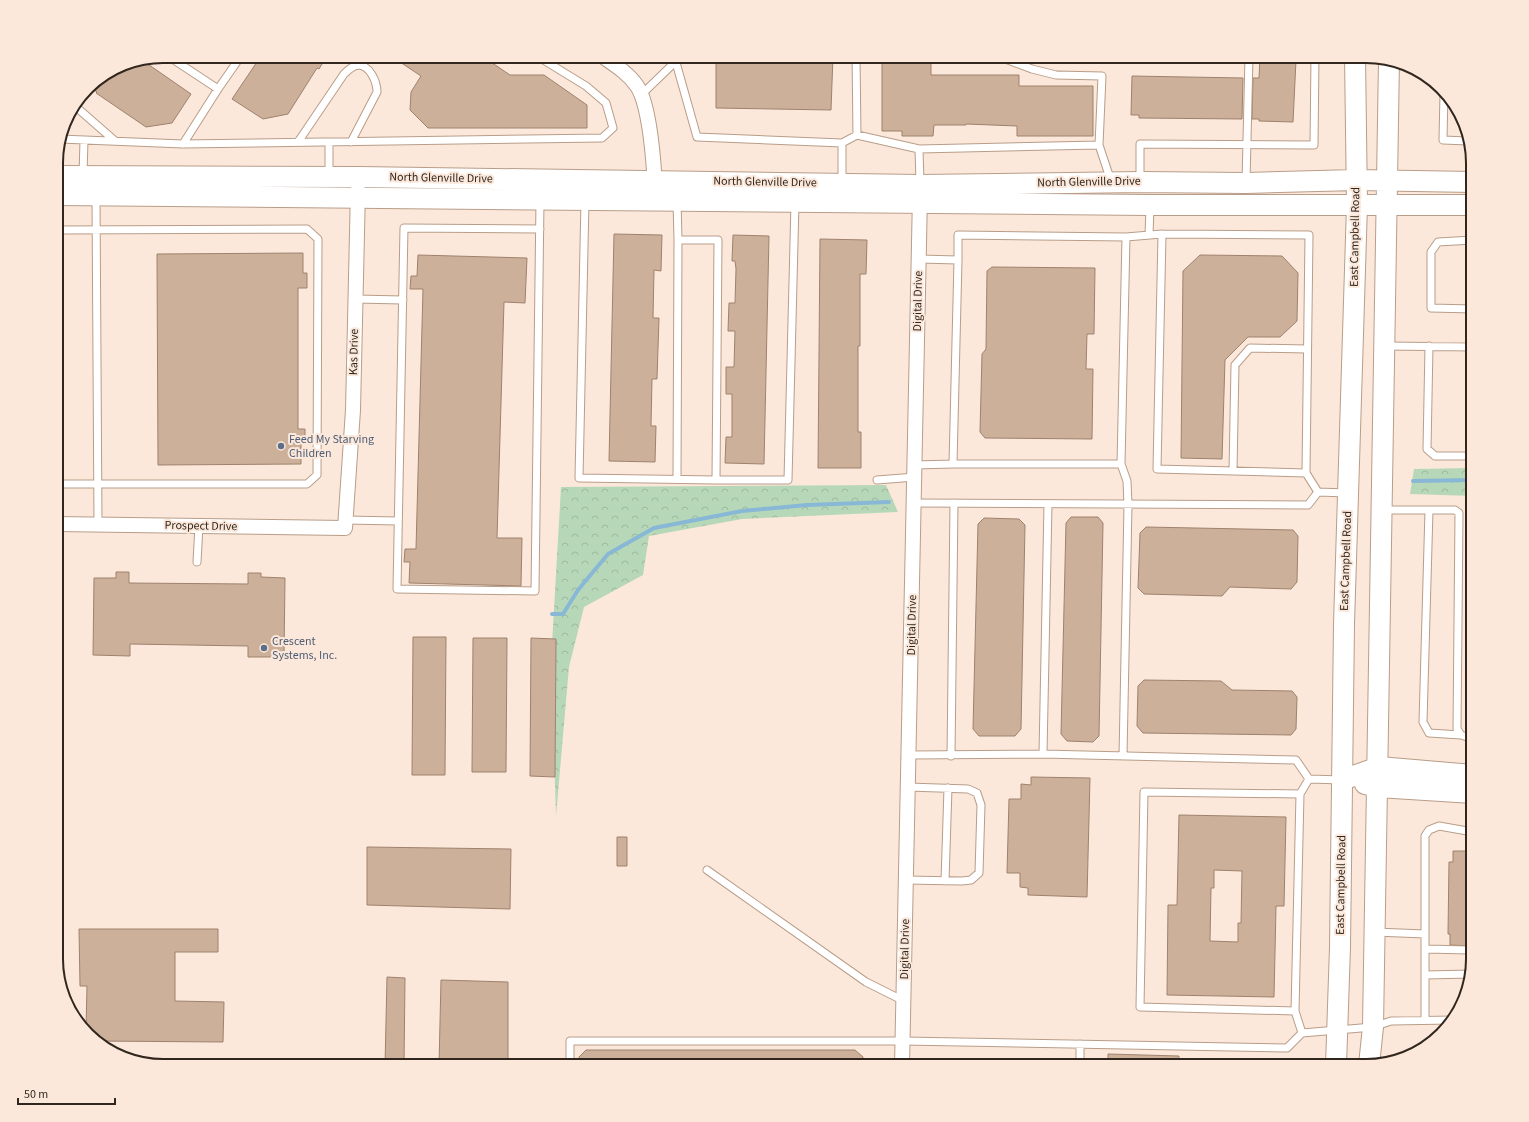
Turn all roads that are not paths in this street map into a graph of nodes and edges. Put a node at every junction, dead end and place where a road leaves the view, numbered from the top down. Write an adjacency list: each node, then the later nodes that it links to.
1 (179, 63): 13 (lane)
2 (237, 63): 13 (lane)
3 (548, 63): 24 (lane)
4 (619, 63): 14 (street)
5 (673, 63): 14 (lane)
6 (678, 63): 25 (lane)
7 (856, 63): 17 (lane)
8 (1019, 63): 27 (lane)
9 (1249, 63): 28 (lane)
10 (1315, 63): 28 (lane)
11 (1355, 63): 33 (street, East Campbell Road)
12 (1389, 66): 34 (street)
13 (218, 89): 26 (lane)
14 (640, 95): 41 (street)
15 (1444, 101): 21 (lane)
16 (79, 109): 20 (lane)
17 (857, 135): 25 (lane); 29 (lane)
18 (66, 139): 19 (lane)
19 (84, 140): 20 (lane); 39 (lane)
20 (115, 141): 26 (lane)
21 (1463, 141)
22 (298, 142): 23 (lane); 24 (lane); 26 (lane)
23 (329, 142): 24 (lane); 30 (lane)
24 (351, 142)
25 (842, 143): 40 (lane)
26 (183, 144)
27 (1099, 145): 29 (lane); 35 (lane)
28 (1247, 145): 36 (lane); 38 (lane)
29 (919, 149): 44 (lane)
30 (329, 177): 31 (street, North Glenville Drive); 39 (street, North Glenville Drive)
31 (359, 177): 41 (street, North Glenville Drive); 45 (street, Kas Drive)
32 (63, 178): 39 (street, North Glenville Drive)
33 (1356, 180): 34 (street, North Glenville Drive); 38 (street, North Glenville Drive); 50 (street, East Campbell Road)
34 (1388, 180): 37 (street, North Glenville Drive); 51 (street)
35 (1111, 182): 36 (street, North Glenville Drive); 44 (street, North Glenville Drive)
36 (1140, 182): 38 (street, North Glenville Drive); 49 (street)
37 (1466, 182)
38 (1246, 183)
39 (93, 184): 43 (street, North Glenville Drive); 45 (street, North Glenville Drive); 55 (lane)
40 (842, 184): 42 (street, North Glenville Drive); 44 (street, North Glenville Drive)
41 (656, 190): 42 (street, North Glenville Drive); 47 (street, North Glenville Drive)
42 (677, 191): 48 (street, North Glenville Drive); 59 (lane)
43 (63, 193)
44 (920, 193): 48 (street, North Glenville Drive); 49 (street, North Glenville Drive); 61 (street, Digital Drive)
45 (357, 197): 46 (street, North Glenville Drive); 63 (street, Kas Drive)
46 (540, 199): 47 (street, North Glenville Drive); 53 (lane)
47 (585, 199): 76 (lane)
48 (795, 201): 77 (lane)
49 (1150, 205): 50 (street, North Glenville Drive); 57 (lane)
50 (1357, 205): 51 (street, North Glenville Drive); 82 (street, East Campbell Road)
51 (1387, 205): 52 (street, North Glenville Drive); 66 (street)
52 (1466, 205)
53 (540, 229): 64 (lane); 89 (lane)
54 (63, 230): 55 (lane)
55 (96, 230): 80 (lane); 80 (lane)
56 (1162, 234): 57 (lane); 69 (lane); 74 (lane)
57 (1149, 235): 58 (lane)
58 (1126, 237): 62 (lane); 72 (lane)
59 (678, 240): 76 (lane); 77 (lane)
60 (1466, 240): 65 (lane)
61 (919, 259): 62 (lane); 73 (street, Digital Drive)
62 (958, 260): 71 (lane)
63 (355, 299): 64 (lane); 91 (street, Kas Drive)
64 (402, 300): 89 (lane)
65 (1466, 309)
66 (1384, 346): 67 (lane); 87 (street)
67 (1429, 346): 68 (lane); 70 (lane)
68 (1466, 347)
69 (1307, 349): 74 (lane); 75 (lane)
70 (1466, 456)
71 (953, 464): 72 (lane); 73 (lane)
72 (1121, 464): 86 (lane)
73 (915, 471): 78 (lane); 83 (street, Digital Drive)
74 (1233, 471): 75 (lane)
75 (1306, 473): 81 (lane)
76 (677, 480): 77 (lane)
77 (716, 480)
78 (877, 480)
79 (63, 484): 80 (lane)
80 (98, 484): 92 (lane)
81 (1318, 492): 82 (lane); 86 (lane)
82 (1348, 493): 104 (street, East Campbell Road)
83 (914, 503): 84 (lane); 98 (street, Digital Drive)
84 (954, 503): 85 (lane); 99 (lane)
85 (1048, 504): 86 (lane); 97 (lane)
86 (1128, 505): 100 (lane)
87 (1382, 510): 88 (lane); 101 (street)
88 (1429, 510): 95 (lane); 95 (lane)
89 (398, 521): 91 (lane)
90 (63, 524): 92 (street, Prospect Drive)
91 (345, 524): 93 (street, Prospect Drive)
92 (98, 525): 93 (street, Prospect Drive)
93 (199, 526): 94 (lane)
94 (197, 562)
95 (1461, 735): 96 (lane)
96 (1466, 737)
97 (1043, 754): 99 (lane); 100 (lane)
98 (909, 755): 99 (lane); 105 (street, Digital Drive)
99 (951, 756)
100 (1123, 756): 103 (lane)
101 (1379, 767): 102 (street); 104 (street); 106 (street)
102 (1466, 774)
103 (1309, 779): 104 (lane); 109 (lane)
104 (1342, 780): 106 (street); 125 (street, East Campbell Road)
105 (908, 787): 107 (lane); 112 (street, Digital Drive)
106 (1378, 787): 108 (street); 114 (street)
107 (948, 788): 113 (lane); 113 (lane)
108 (1466, 793)
109 (1300, 794): 121 (lane); 121 (lane)
110 (1466, 831): 115 (lane)
111 (707, 870): 120 (lane)
112 (906, 880): 113 (lane); 120 (street, Digital Drive)
113 (946, 881)
114 (1375, 932): 115 (lane); 124 (street)
115 (1425, 934): 116 (lane)
116 (1425, 949): 117 (lane); 119 (lane)
117 (1466, 949)
118 (1465, 974): 119 (lane)
119 (1425, 975): 122 (lane)
120 (904, 1001): 127 (street, Digital Drive)
121 (1295, 1011): 126 (lane)
122 (1425, 1020): 123 (lane); 124 (lane)
123 (1445, 1020)
124 (1373, 1027): 125 (lane); 133 (street)
125 (1337, 1031): 126 (lane); 132 (street, East Campbell Road)
126 (1302, 1033): 128 (lane)
127 (903, 1041): 128 (lane); 129 (lane); 130 (street, Digital Drive)
128 (1080, 1044): 131 (lane)
129 (570, 1059)
130 (902, 1059)
131 (1080, 1059)
132 (1336, 1059)
133 (1370, 1059)

